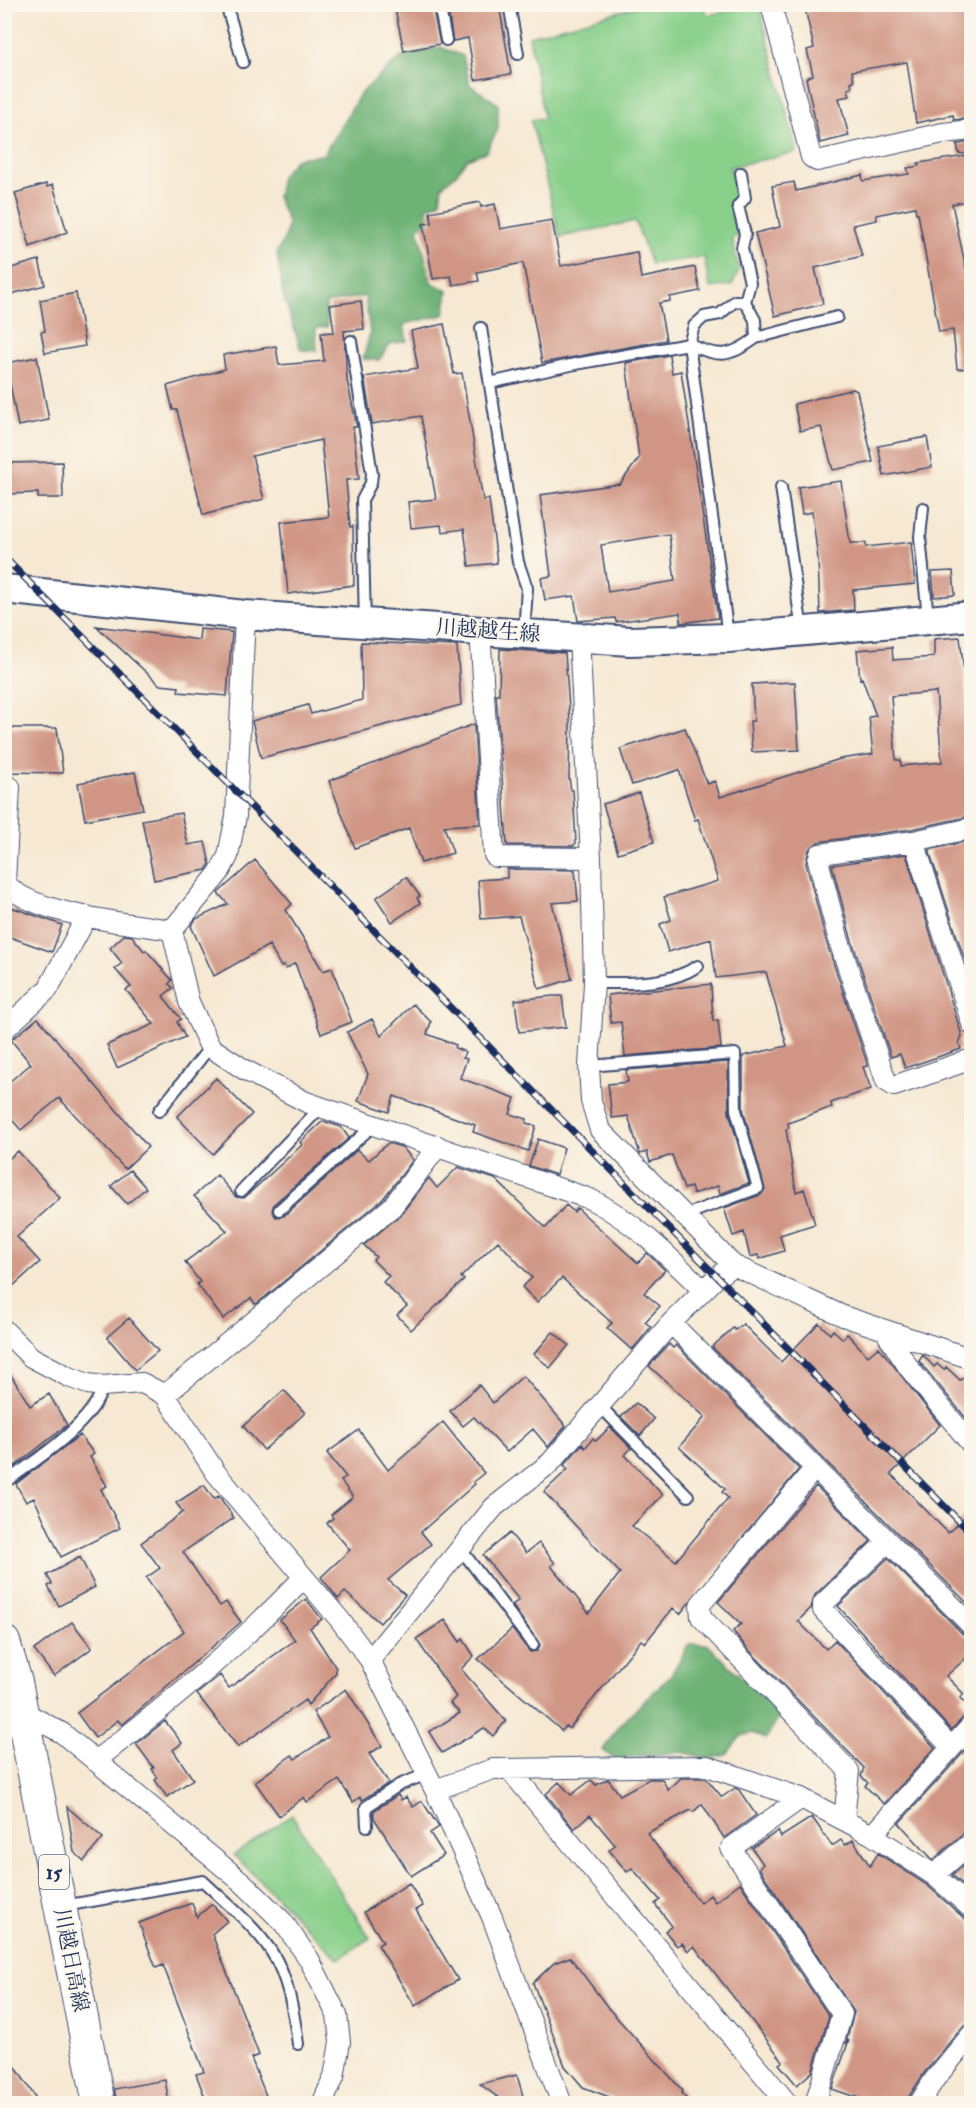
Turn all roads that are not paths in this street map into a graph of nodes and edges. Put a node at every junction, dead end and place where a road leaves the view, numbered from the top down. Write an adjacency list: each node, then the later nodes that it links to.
1 (226, 4): 7 (lane)
2 (439, 4): 5 (lane)
3 (509, 4): 6 (lane)
4 (771, 4): 8 (street)
5 (446, 40)
6 (518, 54)
7 (243, 62)
8 (972, 130)
9 (741, 173): 10 (lane)
10 (745, 303): 13 (lane); 15 (lane)
11 (837, 317): 13 (lane)
12 (481, 328): 16 (lane)
13 (756, 338): 15 (lane)
14 (351, 341): 23 (lane)
15 (689, 344): 16 (lane); 28 (lane)
16 (490, 382): 26 (lane)
17 (781, 487): 25 (lane)
18 (923, 508): 22 (lane)
19 (4, 590): 20 (main road, 川越越生線)
20 (245, 615): 23 (main road, 川越越生線); 34 (street)
21 (972, 616): 22 (main road, 川越越生線)
22 (928, 621): 25 (main road, 川越越生線)
23 (365, 624): 24 (main road, 川越越生線)
24 (480, 630): 26 (main road, 川越越生線); 32 (street)
25 (802, 632): 28 (main road, 川越越生線)
26 (524, 634): 27 (main road, 川越越生線)
27 (579, 637): 28 (main road, 川越越生線); 32 (street)
28 (728, 638)
29 (4, 784): 33 (street)
30 (972, 828): 31 (street)
31 (915, 841): 37 (street); 40 (street)
32 (591, 858): 36 (street)
33 (87, 916): 34 (street); 38 (street)
34 (172, 930): 39 (street)
35 (698, 966): 36 (lane)
36 (594, 982): 41 (street)
37 (972, 1024)
38 (4, 1030)
39 (210, 1047): 42 (street); 43 (lane)
40 (972, 1059)
41 (589, 1066): 48 (street); 48 (lane)
42 (321, 1107): 44 (street); 46 (lane)
43 (159, 1111)
44 (375, 1124): 45 (street); 47 (lane)
45 (438, 1146): 50 (street); 56 (street)
46 (241, 1191)
47 (279, 1209)
48 (685, 1215): 49 (street)
49 (733, 1265): 50 (street); 53 (street)
50 (703, 1290): 51 (street)
51 (671, 1323): 57 (street); 59 (street)
52 (4, 1330): 55 (street)
53 (885, 1331): 54 (street); 58 (street)
54 (972, 1359)
55 (103, 1386): 56 (street); 60 (lane)
56 (165, 1395): 64 (street)
57 (601, 1407): 61 (lane); 63 (street)
58 (972, 1445)
59 (815, 1468): 62 (street); 76 (street)
60 (4, 1483)
61 (688, 1496)
62 (887, 1542): 65 (street); 71 (street)
63 (460, 1548): 67 (lane); 68 (street)
64 (304, 1577): 68 (street); 72 (street)
65 (972, 1626)
66 (4, 1642): 69 (main road, 川越日高線 / 15)
67 (533, 1645)
68 (370, 1660): 74 (street)
69 (22, 1711): 72 (street); 81 (main road, 川越日高線 / 15)
70 (972, 1725): 71 (street)
71 (951, 1747): 78 (street)
72 (94, 1761): 86 (street)
73 (509, 1769): 74 (street); 75 (street); 88 (street)
74 (431, 1782): 77 (lane); 87 (street)
75 (801, 1798): 76 (street); 89 (street)
76 (844, 1820): 78 (street)
77 (367, 1826)
78 (872, 1835): 80 (street)
79 (972, 1842): 80 (street)
80 (934, 1875): 82 (street)
81 (60, 1906): 84 (lane); 85 (main road, 川越日高線 / 15)
82 (972, 1909)
83 (972, 2034): 90 (street)
84 (298, 2044)
85 (99, 2103)
86 (322, 2103)
87 (562, 2103)
88 (788, 2103)
89 (815, 2103)
90 (920, 2103)

